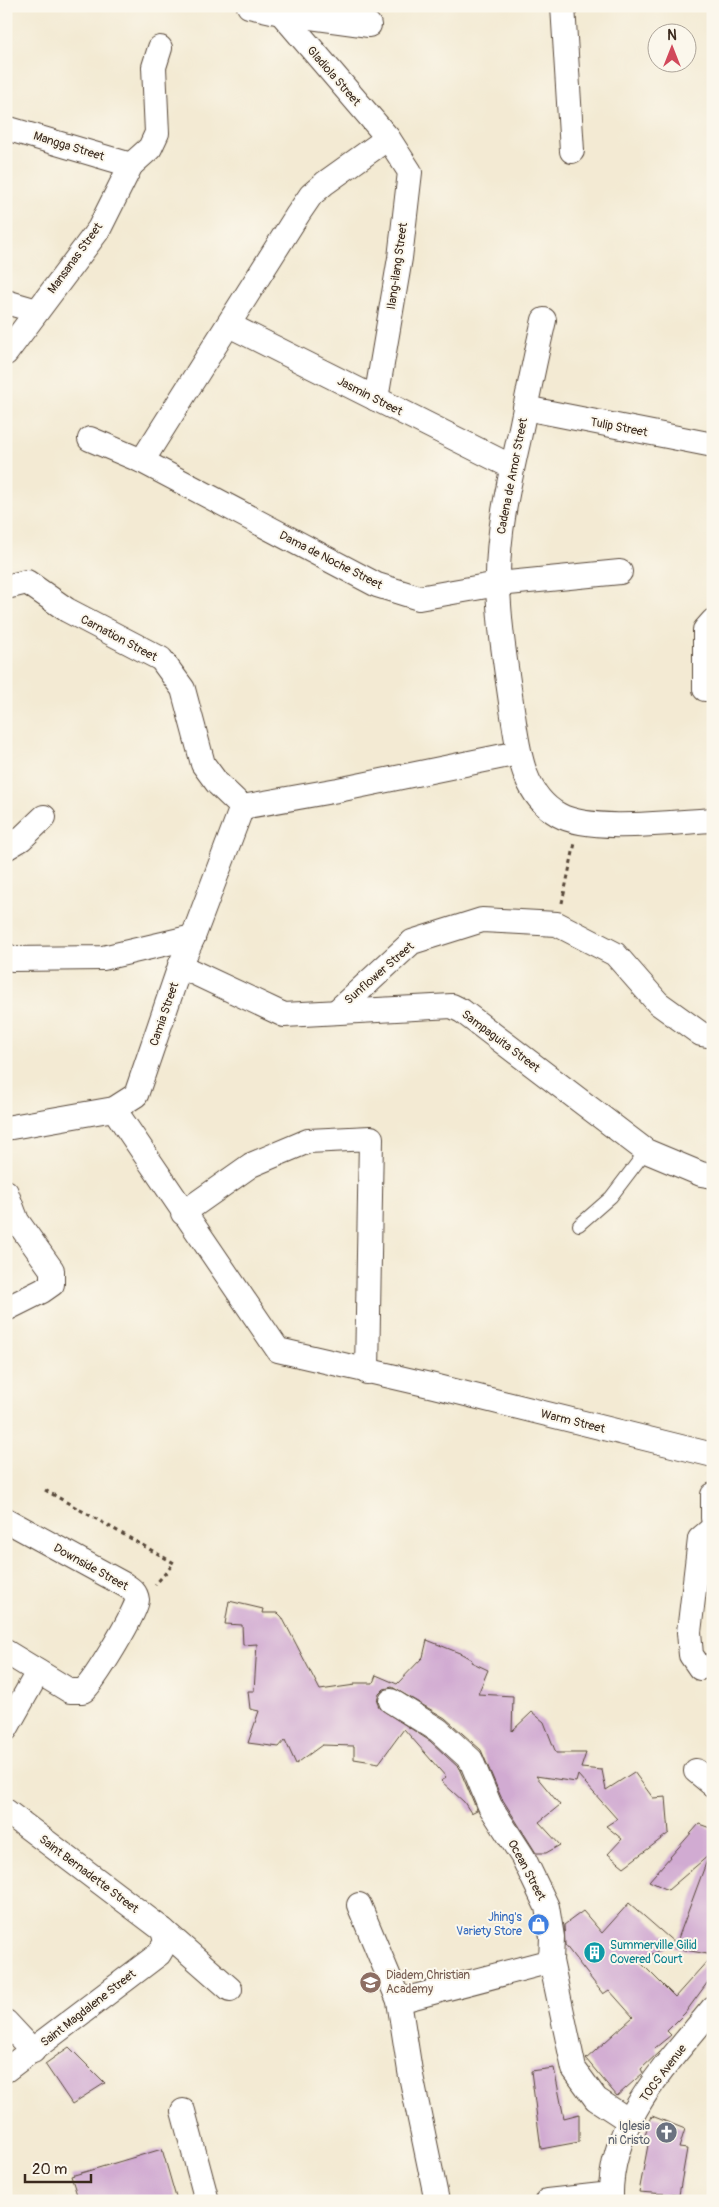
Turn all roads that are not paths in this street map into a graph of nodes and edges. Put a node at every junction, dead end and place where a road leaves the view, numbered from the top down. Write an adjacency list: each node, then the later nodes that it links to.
1 (249, 6): 3 (street)
2 (564, 6): 8 (street)
3 (281, 13): 4 (street); 7 (street, Gladiola Street)
4 (369, 25)
5 (160, 48): 9 (street, Mansanas Street)
6 (6, 128): 9 (street, Mangga Street)
7 (388, 138): 13 (street); 15 (street, Ilang-ilang Street)
8 (572, 151)
9 (131, 165): 11 (street, Mansanas Street)
10 (6, 302): 11 (street)
11 (37, 311): 14 (street, Mansanas Street)
12 (544, 320): 16 (street, Cadena de Amor Street)
13 (229, 325): 15 (street, Jasmin Street); 19 (street)
14 (6, 353)
15 (376, 399): 20 (street, Jasmin Street)
16 (525, 408): 18 (street, Tulip Street); 20 (street, Cadena de Amor Street)
17 (90, 438): 19 (street, Dama de Noche Street)
18 (713, 445)
19 (142, 461): 22 (street, Dama de Noche Street)
20 (512, 468): 22 (street, Cadena de Amor Street)
21 (620, 572): 22 (street, Dama de Noche Street)
22 (498, 584): 26 (street, Cadena de Amor Street)
23 (6, 587): 27 (street, Carnation Street)
24 (709, 625): 25 (street)
25 (713, 689)
26 (518, 753): 27 (street); 29 (street, Cadena de Amor Street)
27 (242, 807): 31 (street, Camia Street)
28 (44, 817): 30 (street)
29 (713, 820)
30 (6, 848)
31 (193, 937): 32 (street); 33 (street, Camia Street)
32 (6, 955)
33 (180, 966): 34 (street, Sampaguita Street); 36 (street, Camia Street)
34 (336, 1012): 35 (street, Sunflower Street); 38 (street, Sampaguita Street)
35 (713, 1036)
36 (114, 1109): 37 (street, Camia Street); 41 (street, Warm Street)
37 (6, 1128)
38 (646, 1151): 39 (street, Sampaguita Street); 43 (lane)
39 (713, 1176)
40 (6, 1192): 42 (street)
41 (183, 1213): 45 (street, Warm Street); 45 (street)
42 (12, 1222): 44 (street)
43 (579, 1225)
44 (6, 1309)
45 (367, 1372): 46 (street, Warm Street)
46 (713, 1455)
47 (713, 1495): 48 (street)
48 (713, 1518)
49 (6, 1520): 53 (street, Downside Street)
50 (713, 1528): 52 (street)
51 (6, 1652): 53 (street)
52 (700, 1668)
53 (38, 1672): 55 (street)
54 (391, 1701): 59 (street, Ocean Street)
55 (6, 1730)
56 (6, 1811): 58 (street, Saint Bernadette Street)
57 (359, 1905): 61 (street)
58 (164, 1936): 60 (street, Saint Bernadette Street); 64 (street, Saint Magdalene Street)
59 (551, 1961): 61 (street); 67 (street, Ocean Street)
60 (230, 1989)
61 (399, 2002): 70 (street)
62 (713, 2008): 67 (street, TOCS Avenue)
63 (6, 2022): 64 (street)
64 (33, 2051): 65 (street, Saint Magdalene Street)
65 (6, 2070)
66 (183, 2111): 69 (street)
67 (628, 2120): 68 (street, TOCS Avenue)
68 (611, 2197): 71 (street)
69 (207, 2201)
70 (437, 2201)
71 (547, 2201)

